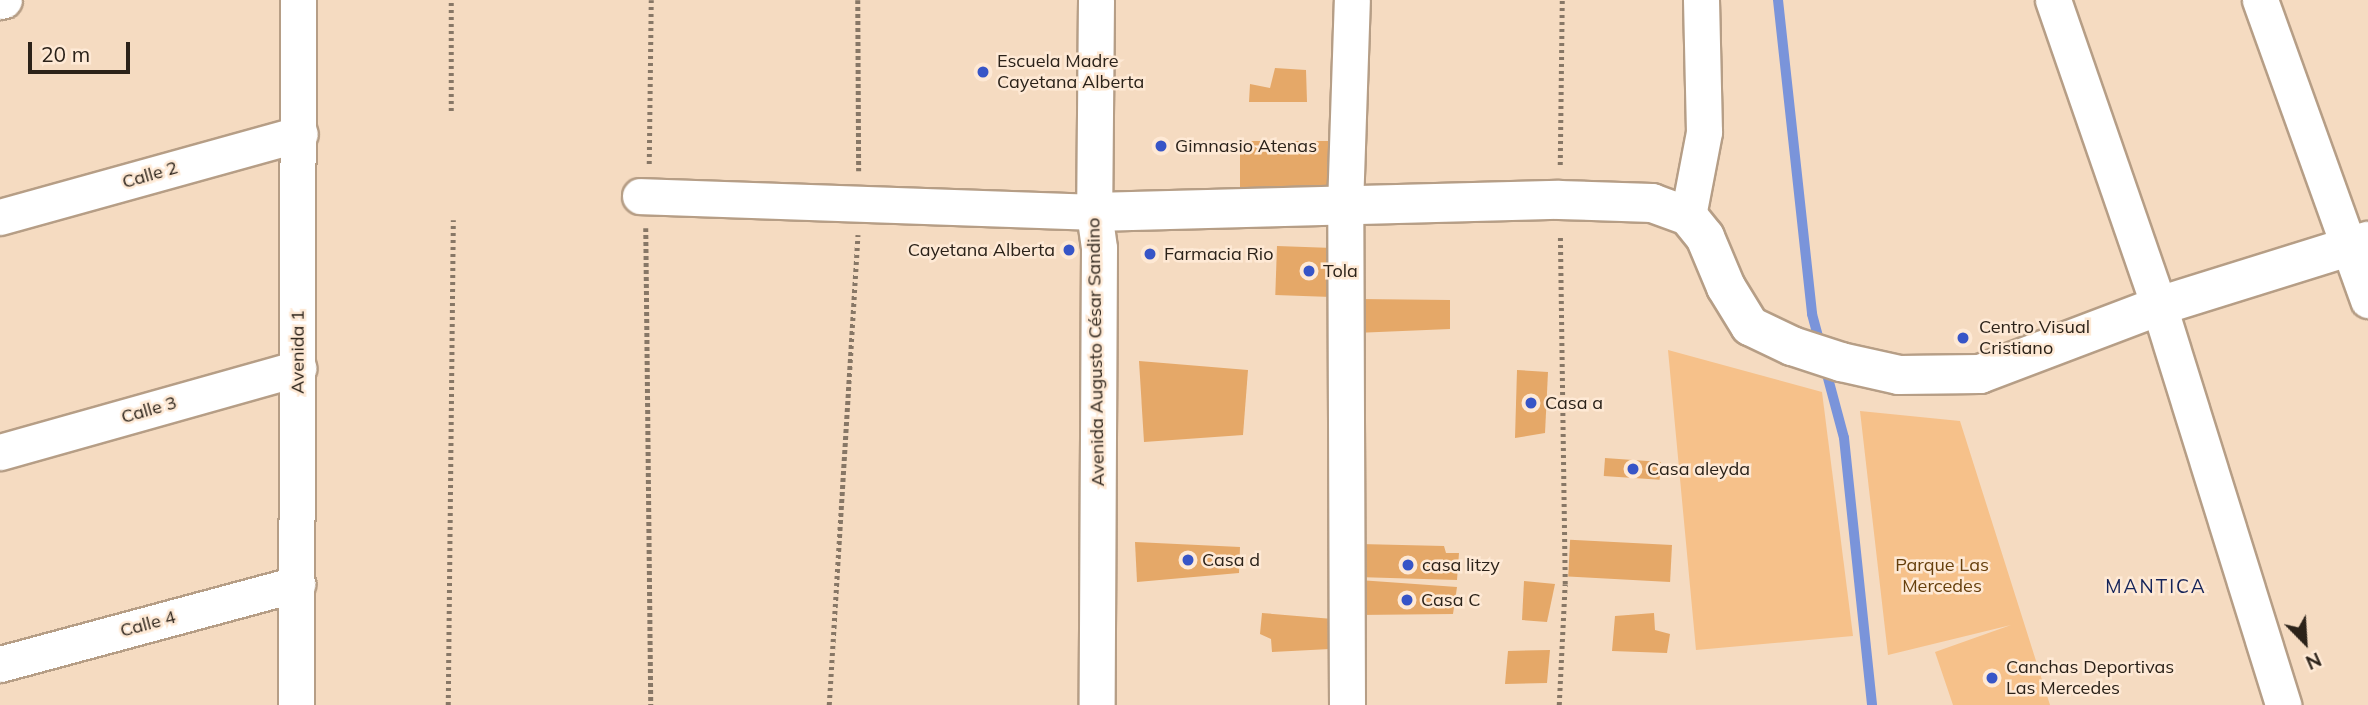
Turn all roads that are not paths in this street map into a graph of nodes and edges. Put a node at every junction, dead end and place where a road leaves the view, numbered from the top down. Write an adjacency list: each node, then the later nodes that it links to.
1 (298, 0): 7 (street, Avenida 1)
2 (1096, 0): 10 (street, Avenida Augusto César Sandino)
3 (1352, 0): 9 (street)
4 (1701, 0): 11 (street)
5 (2053, 0): 15 (street)
6 (2260, 0): 13 (street)
7 (300, 134): 12 (street, Calle 2); 16 (street, Avenida 1)
8 (644, 197): 10 (street)
9 (1345, 207): 10 (street); 11 (street); 22 (street)
10 (1094, 212): 21 (street, Avenida Augusto César Sandino)
11 (1688, 216): 15 (street)
12 (0, 217)
13 (2359, 244): 14 (street); 15 (street)
14 (2368, 300)
15 (2159, 306): 23 (street)
16 (298, 368): 17 (street, Calle 3); 18 (street, Avenida 1)
17 (0, 452)
18 (297, 584): 19 (street, Calle 4); 20 (street, Avenida 1)
19 (0, 664)
20 (296, 705)
21 (1097, 705)
22 (1347, 705)
23 (2283, 705)

